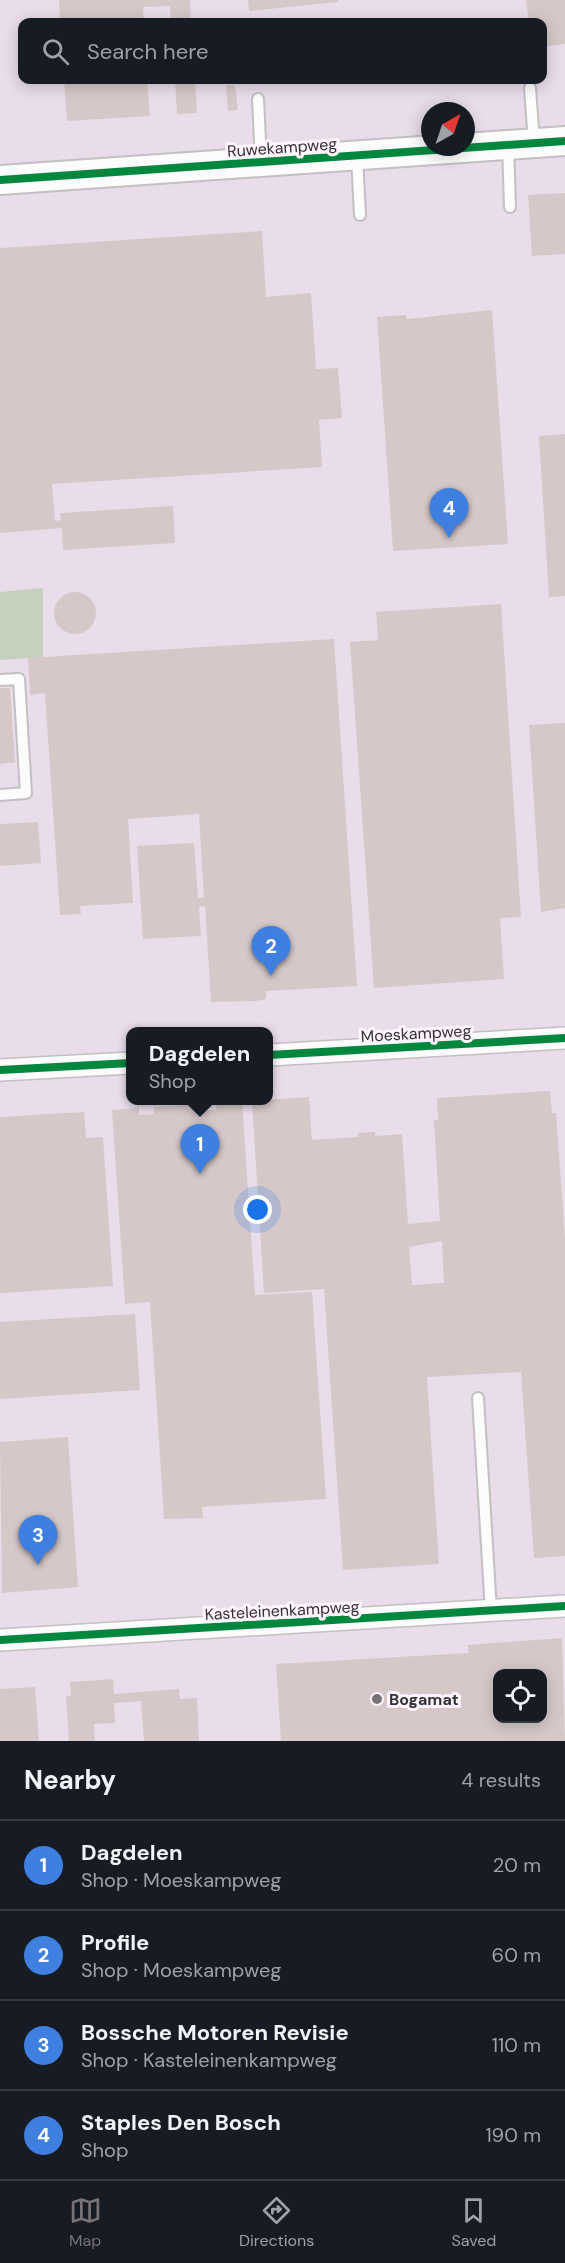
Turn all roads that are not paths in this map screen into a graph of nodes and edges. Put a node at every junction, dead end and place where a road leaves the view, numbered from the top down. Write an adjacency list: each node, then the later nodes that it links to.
1 (530, 88): 4 (lane)
2 (258, 99): 6 (lane)
3 (565, 141): 4 (street, Ruwekampweg)
4 (521, 144): 5 (street, Ruwekampweg); 8 (lane)
5 (357, 156): 6 (street, Ruwekampweg); 9 (lane)
6 (261, 162): 7 (street, Ruwekampweg)
7 (0, 180)
8 (510, 207)
9 (360, 215)
10 (0, 680): 11 (lane)
11 (0, 795)
12 (565, 1038): 13 (street, Moeskampweg)
13 (273, 1055)
14 (126, 1063): 15 (street)
15 (0, 1070)
16 (478, 1398): 18 (lane)
17 (565, 1606): 18 (street, Kasteleinenkampweg)
18 (491, 1611): 19 (street, Kasteleinenkampweg)
19 (0, 1640)

